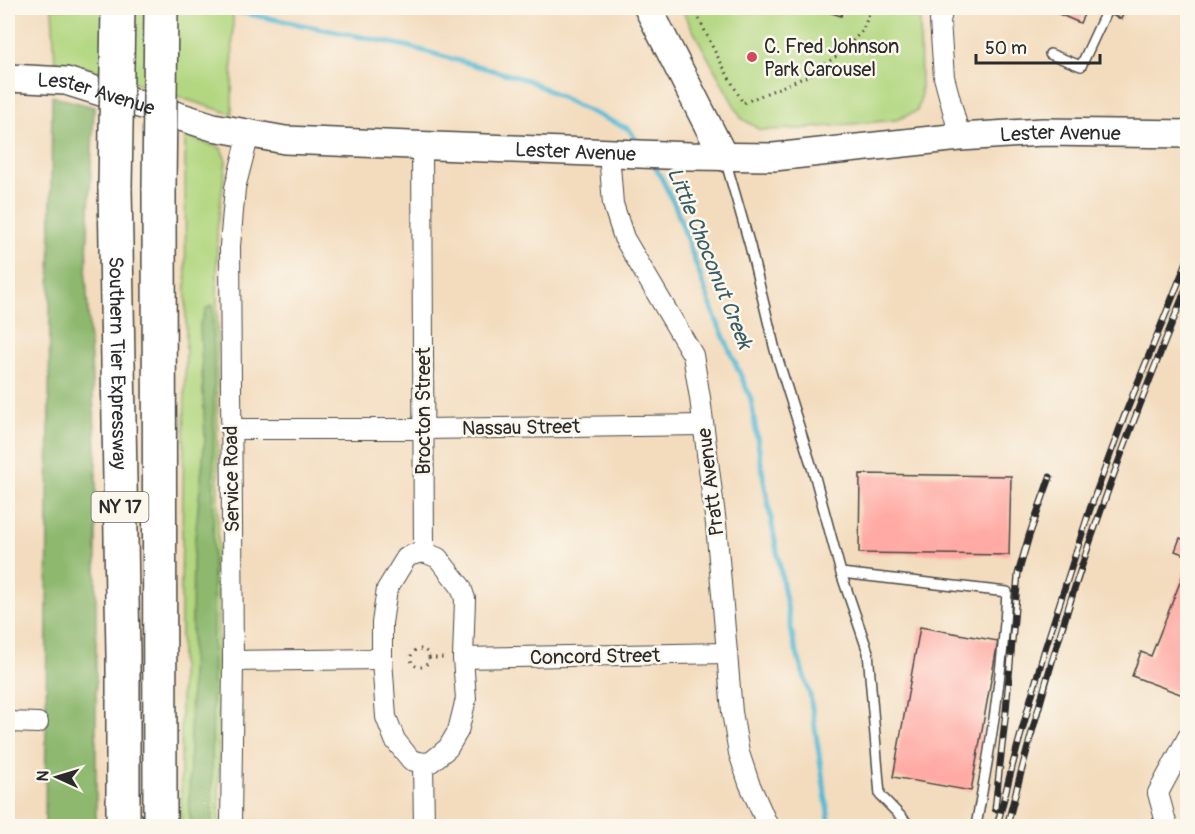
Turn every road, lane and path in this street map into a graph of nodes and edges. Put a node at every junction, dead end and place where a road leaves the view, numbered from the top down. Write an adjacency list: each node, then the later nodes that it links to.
1 (118, 8): 31 (highway, Southern Tier Expressway / NY 17, bridge)
2 (160, 8): 32 (highway, Southern Tier Expressway / NY 17, bridge)
3 (648, 8): 15 (street)
4 (694, 8): 5 (path)
5 (871, 8)
6 (943, 8): 12 (street)
7 (1106, 12): 8 (lane)
8 (1050, 54)
9 (8, 78): 10 (street, Lester Avenue)
10 (249, 134): 13 (street, Lester Avenue); 17 (street, Service Road)
11 (1188, 134): 12 (street, Lester Avenue)
12 (960, 137): 15 (street, Lester Avenue)
13 (422, 145): 14 (street, Lester Avenue); 18 (street, Brocton Street)
14 (615, 153): 15 (street, Lester Avenue); 16 (street, Pratt Avenue)
15 (724, 157): 20 (lane)
16 (703, 425): 18 (street, Nassau Street); 21 (street, Pratt Avenue)
17 (231, 429): 18 (street, Nassau Street); 24 (street, Service Road)
18 (423, 429): 19 (street, Brocton Street)
19 (424, 552): 22 (street); 23 (street)
20 (841, 573): 36 (lane); 37 (lane)
21 (728, 653): 22 (street, Concord Street); 35 (street, Pratt Avenue)
22 (463, 658): 29 (street)
23 (382, 659): 24 (street); 29 (street)
24 (233, 661): 33 (street, Service Road)
25 (428, 663): 25 (path)
26 (8, 722): 27 (street)
27 (38, 723)
28 (1188, 736): 30 (street)
29 (423, 763): 34 (street)
30 (1160, 825)
31 (123, 826)
32 (160, 826)
33 (231, 826)
34 (424, 826)
35 (768, 826)
36 (909, 826)
37 (976, 826)

